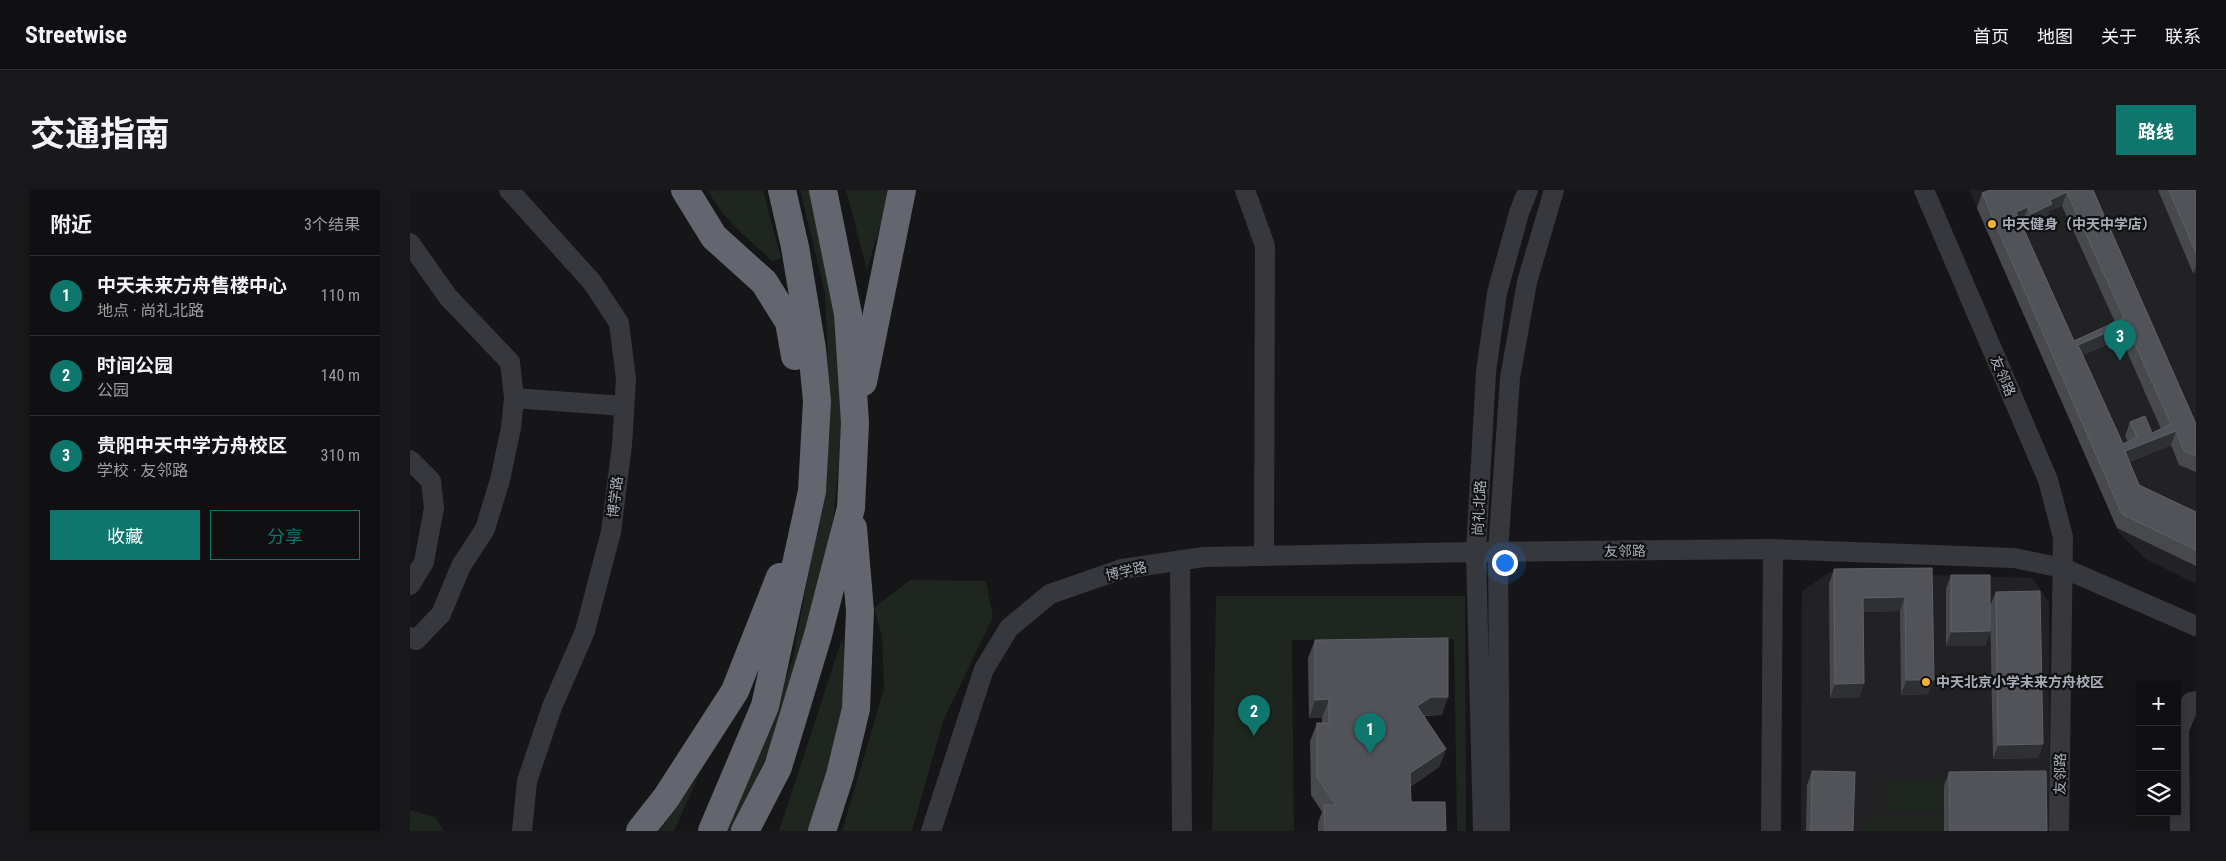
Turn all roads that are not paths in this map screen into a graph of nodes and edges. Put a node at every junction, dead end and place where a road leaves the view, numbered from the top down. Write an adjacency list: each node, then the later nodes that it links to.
1 (509, 190): 12 (street, 博学路)
2 (685, 190): 14 (highway)
3 (782, 190): 14 (highway)
4 (823, 190): 13 (highway)
5 (902, 190): 13 (highway)
6 (1245, 190): 21 (street)
7 (1528, 190): 19 (street, 尚礼北路)
8 (1554, 190): 20 (street, 尚礼北路)
9 (1924, 190): 23 (street, 友邻路)
10 (410, 243): 11 (street)
11 (514, 398): 12 (street); 26 (street)
12 (624, 406): 28 (street, 博学路)
13 (855, 423): 17 (highway)
14 (814, 453): 16 (highway)
15 (410, 460): 24 (street)
16 (812, 492): 29 (highway); 30 (highway)
17 (851, 508): 31 (highway); 32 (highway)
18 (1774, 549): 20 (street, 友邻路); 23 (street, 友邻路); 37 (street)
19 (1476, 552): 20 (street, 友邻路); 21 (street, 博学路); 35 (street, 尚礼北路)
20 (1498, 552): 36 (street, 尚礼北路)
21 (1264, 556): 22 (street, 博学路)
22 (1180, 560): 33 (street, 博学路); 34 (street)
23 (2063, 568): 25 (street); 38 (street, 友邻路)
24 (410, 585)
25 (2196, 626)
26 (410, 637)
27 (2196, 701): 39 (street)
28 (522, 831)
29 (640, 831)
30 (712, 831)
31 (745, 831)
32 (822, 831)
33 (931, 831)
34 (1182, 831)
35 (1483, 831)
36 (1500, 831)
37 (1771, 831)
38 (2058, 831)
39 (2180, 831)

